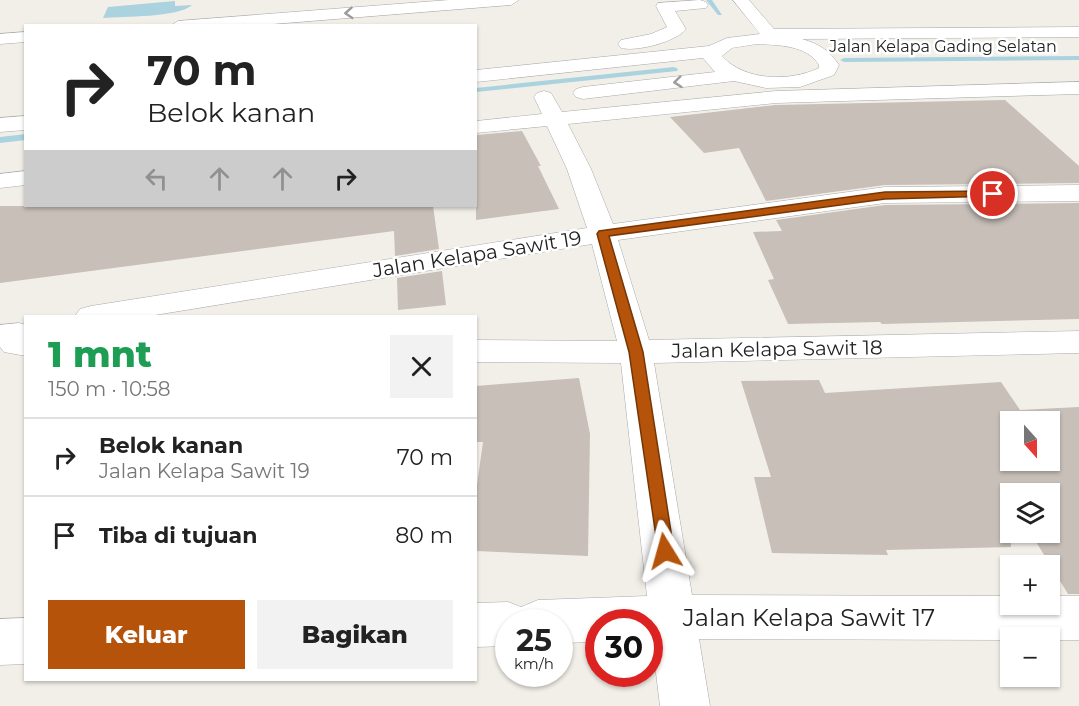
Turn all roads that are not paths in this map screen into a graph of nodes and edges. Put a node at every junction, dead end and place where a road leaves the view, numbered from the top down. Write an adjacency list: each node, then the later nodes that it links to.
1 (512, 0): 5 (street, one-way to 5)
2 (741, 0): 8 (street)
3 (662, 3): 4 (street); 14 (street)
4 (701, 6)
5 (204, 24)
6 (1079, 32): 10 (street)
7 (24, 37): 9 (street)
8 (772, 37): 10 (street); 11 (street); 13 (street, Jalan Kelapa Gading Selatan)
9 (0, 39)
10 (934, 40): 12 (street, Jalan Kelapa Gading Selatan); 13 (street, Jalan Kelapa Gading Selatan)
11 (721, 42): 14 (street); 19 (street)
12 (1079, 45)
13 (807, 47): 17 (street)
14 (622, 60): 16 (street)
15 (477, 61): 16 (street)
16 (553, 68): 20 (street)
17 (827, 71): 18 (street, Jalan Kelapa Gading Selatan); 19 (street)
18 (850, 71)
19 (736, 75): 25 (street, one-way to 25)
20 (477, 76)
21 (1079, 88): 25 (street)
22 (521, 100): 25 (street)
23 (24, 104): 24 (street)
24 (0, 106)
25 (550, 108): 28 (street); 32 (street)
26 (24, 123): 27 (street)
27 (0, 125)
28 (477, 126)
29 (24, 178): 30 (street)
30 (0, 181)
31 (1079, 193): 32 (street, Jalan Kelapa Sawit 19)
32 (603, 234): 33 (street, Jalan Kelapa Sawit 19); 36 (street)
33 (97, 315)
34 (1079, 342): 36 (street, Jalan Kelapa Sawit 18)
35 (477, 351): 36 (street, Jalan Kelapa Sawit 18)
36 (636, 352): 37 (street)
37 (675, 618): 38 (street, Jalan Kelapa Sawit 17); 39 (street, Jalan Kelapa Sawit 17); 44 (street)
38 (1079, 618)
39 (573, 621)
40 (495, 624): 41 (street)
41 (477, 625)
42 (24, 641): 43 (street)
43 (0, 642)
44 (685, 706)

